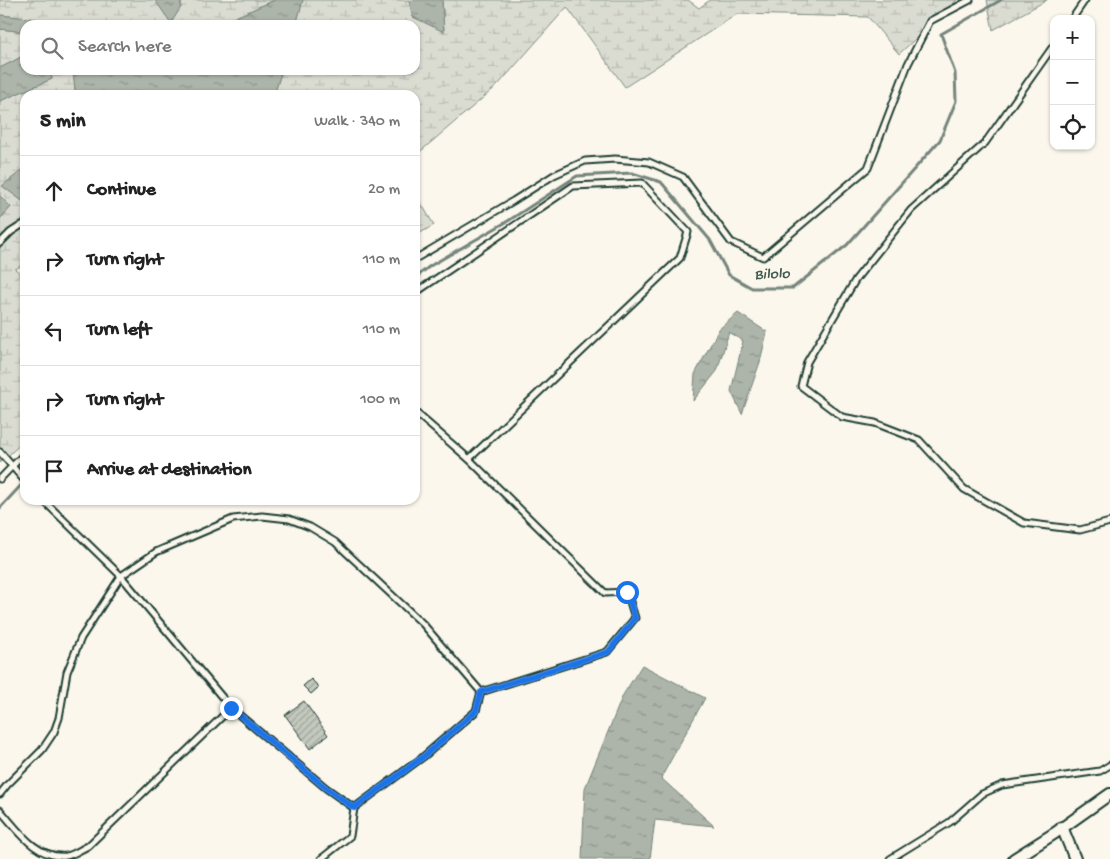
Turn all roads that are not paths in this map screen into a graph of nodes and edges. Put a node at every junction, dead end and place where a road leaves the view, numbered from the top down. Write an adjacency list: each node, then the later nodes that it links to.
1 (970, 0): 7 (lane)
2 (1085, 0): 3 (lane)
3 (1075, 15)
4 (1050, 51): 17 (lane)
5 (20, 227): 6 (lane)
6 (0, 243)
7 (420, 255)
8 (420, 290): 12 (lane)
9 (420, 416): 12 (lane)
10 (0, 452): 13 (lane)
11 (20, 458): 13 (lane)
12 (469, 459): 19 (lane)
13 (12, 466): 14 (lane); 15 (lane)
14 (20, 475)
15 (0, 479)
16 (48, 505): 18 (lane)
17 (1110, 522)
18 (121, 576): 19 (lane); 20 (lane); 22 (lane)
19 (481, 692): 24 (lane)
20 (231, 708): 24 (lane); 25 (lane)
21 (1110, 765): 28 (lane)
22 (0, 794)
23 (1110, 794): 26 (street)
24 (354, 808): 27 (lane)
25 (0, 810)
26 (1062, 828): 29 (street); 30 (street)
27 (321, 859)
28 (890, 859)
29 (1014, 859)
30 (1075, 859)

